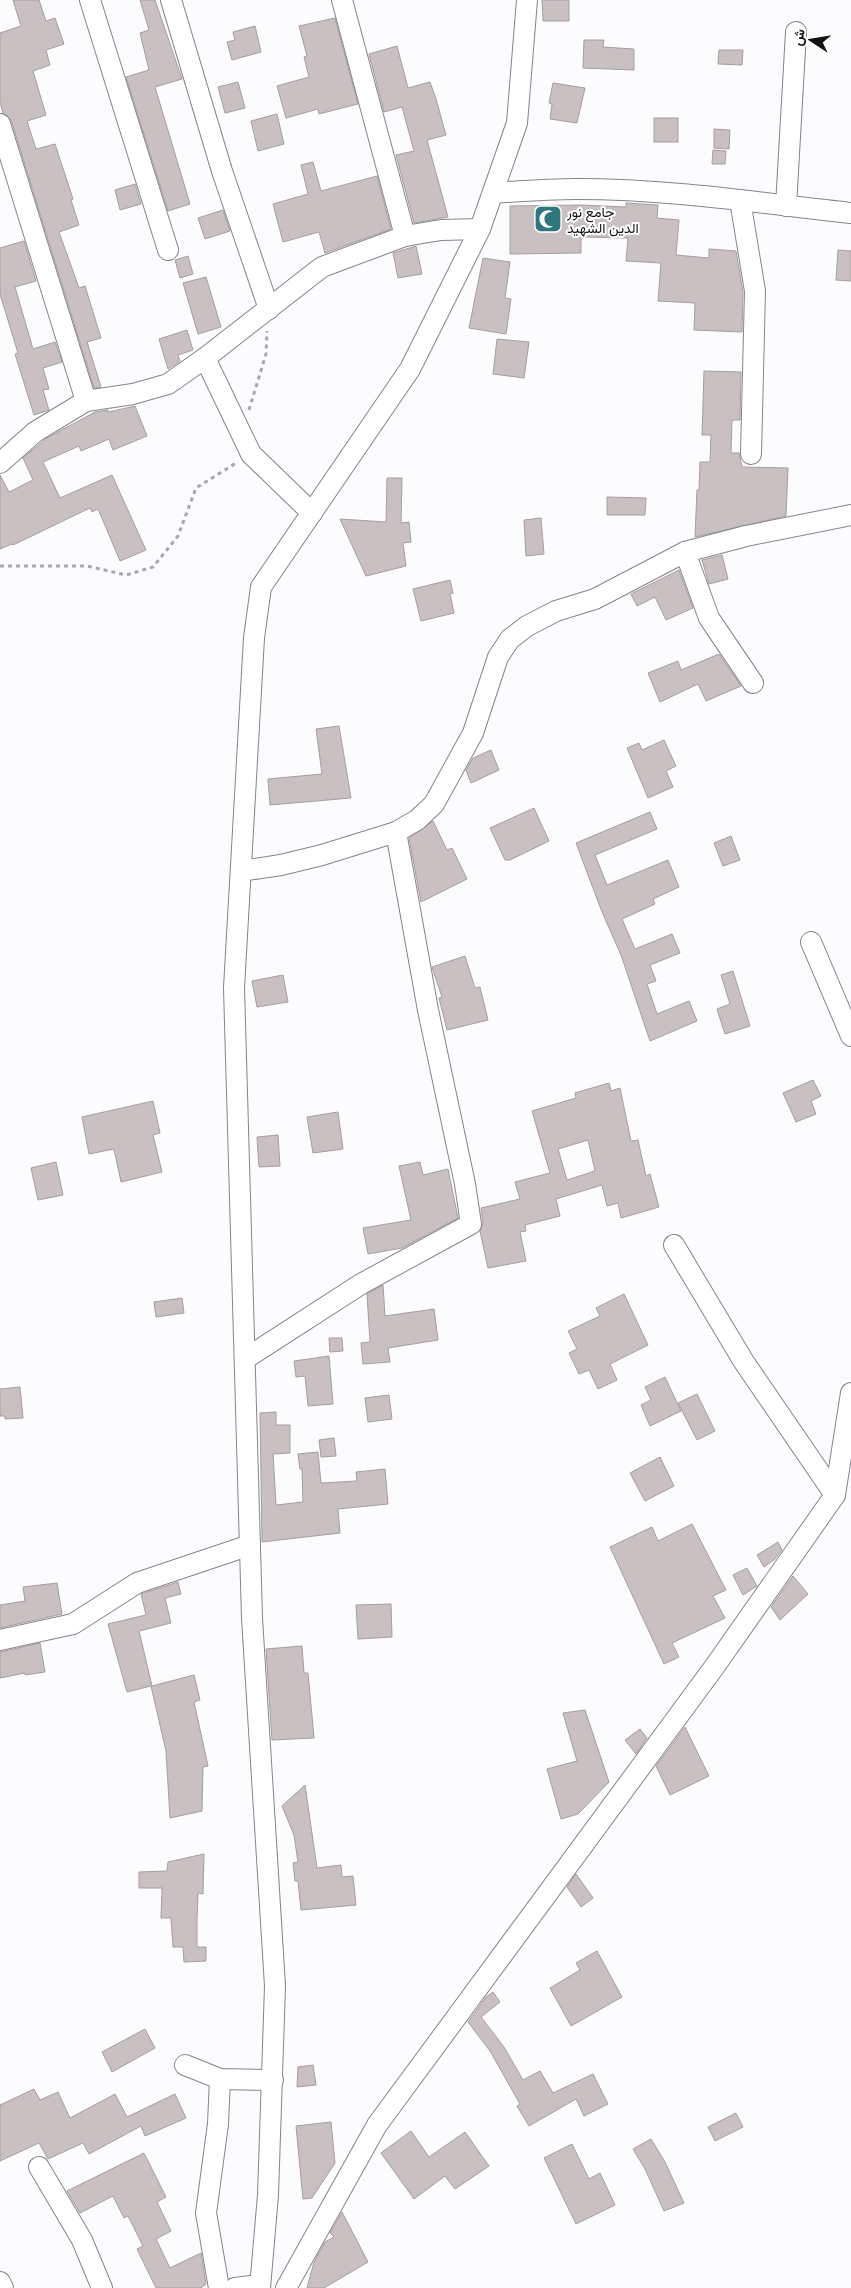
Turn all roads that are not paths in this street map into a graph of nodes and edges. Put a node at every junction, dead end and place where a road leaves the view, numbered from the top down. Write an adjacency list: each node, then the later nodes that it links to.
1 (90, 0): 13 (street)
2 (171, 0): 14 (street)
3 (342, 0): 12 (street)
4 (527, 0): 7 (street)
5 (796, 32): 9 (street)
6 (0, 124): 16 (street)
7 (493, 193): 8 (street); 11 (street)
8 (740, 200): 9 (street); 17 (street)
9 (786, 206): 10 (street)
10 (851, 213)
11 (480, 229): 12 (street); 19 (street)
12 (405, 236): 14 (street)
13 (168, 250)
14 (269, 309): 15 (street)
15 (205, 358): 16 (street); 19 (street)
16 (86, 401): 18 (street)
17 (751, 454)
18 (0, 464)
19 (312, 513): 24 (street)
20 (851, 515): 21 (street)
21 (685, 552): 22 (street); 23 (street)
22 (753, 683)
23 (396, 832): 24 (street); 28 (street)
24 (241, 871): 28 (street)
25 (811, 942): 26 (street)
26 (851, 1036)
27 (674, 1245): 30 (street)
28 (245, 1359): 31 (street)
29 (851, 1393): 30 (street)
30 (835, 1495): 43 (street)
31 (250, 1545): 32 (street); 35 (street)
32 (0, 1640)
33 (185, 2066): 34 (street)
34 (220, 2079): 35 (street); 41 (street)
35 (273, 2080): 38 (street)
36 (39, 2167): 40 (street)
37 (0, 2282): 39 (street)
38 (259, 2286): 42 (street)
39 (3, 2288)
40 (102, 2288)
41 (219, 2288)
42 (235, 2288)
43 (286, 2288)

